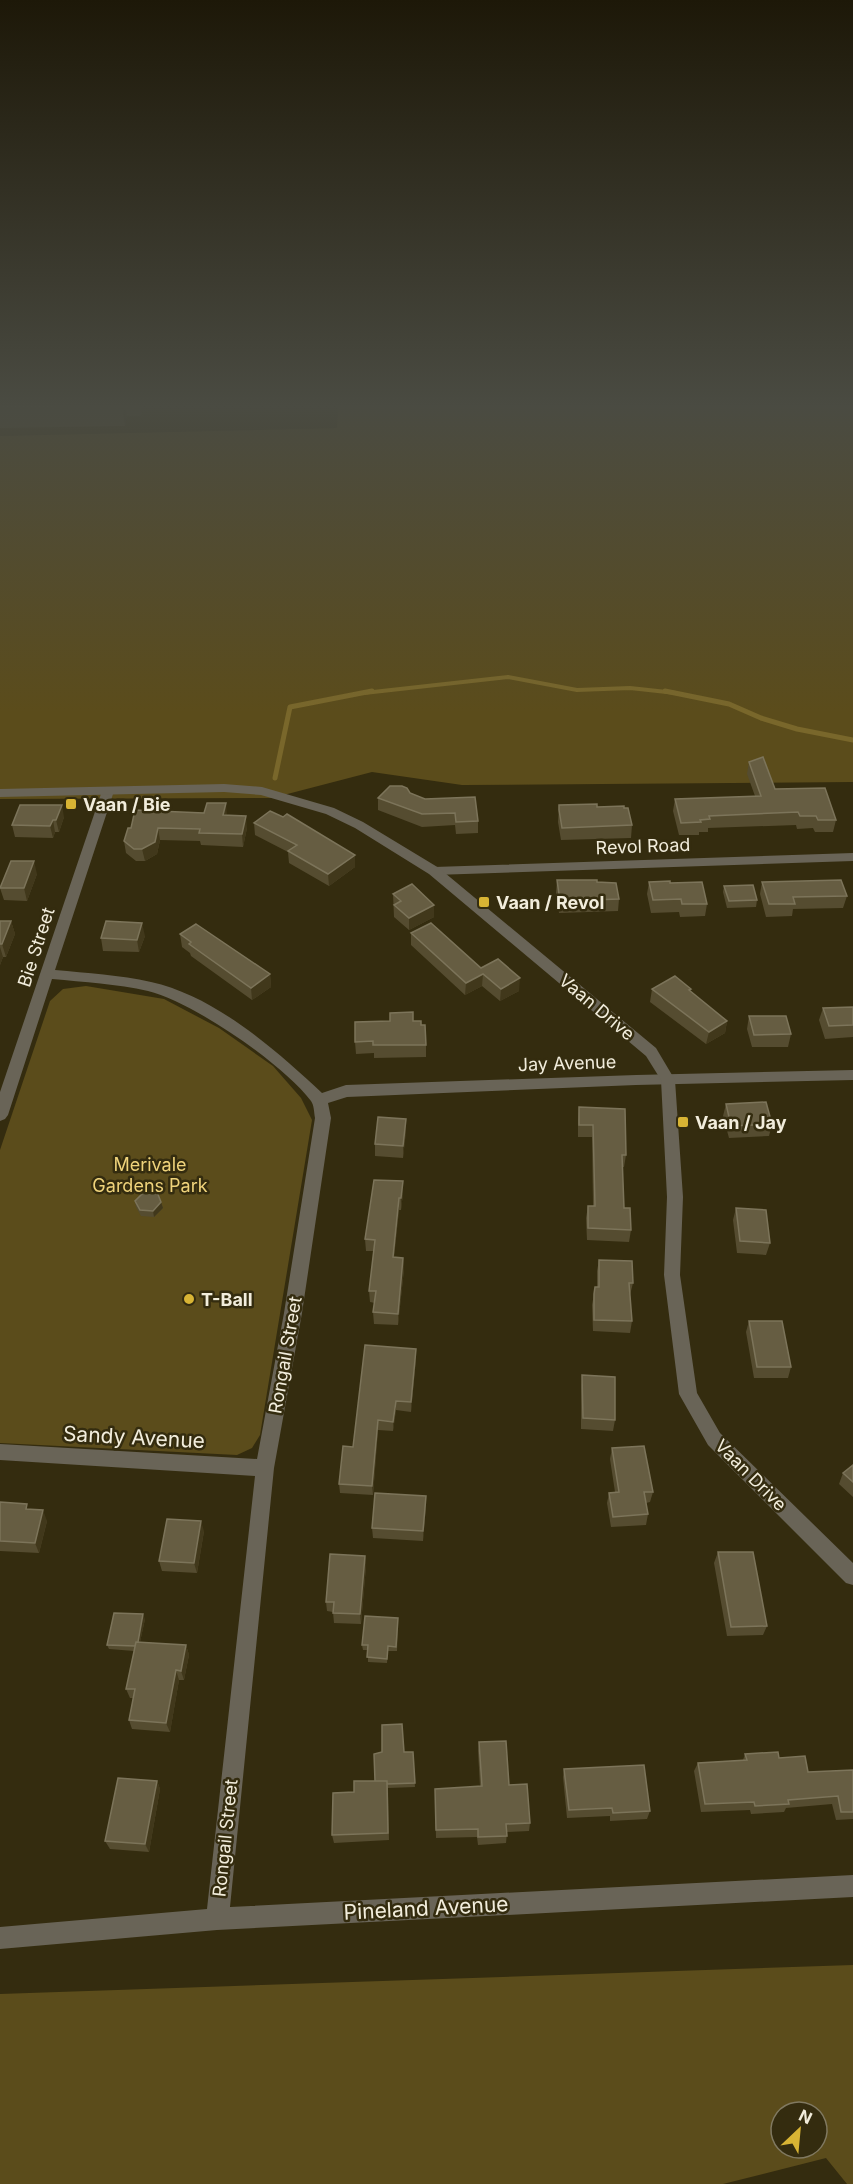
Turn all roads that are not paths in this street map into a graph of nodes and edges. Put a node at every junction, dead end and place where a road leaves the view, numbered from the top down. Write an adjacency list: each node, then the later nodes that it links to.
1 (108, 791): 2 (street, Vaan Drive); 4 (street, Vaan Drive); 5 (street, Bie Street)
2 (0, 793)
3 (853, 857): 4 (street, Revol Road)
4 (434, 871): 7 (street, Vaan Drive)
5 (47, 974): 8 (street); 9 (street, Bie Street)
6 (853, 1075): 7 (street, Jay Avenue)
7 (668, 1080): 8 (street, Jay Avenue); 12 (street, Vaan Drive)
8 (320, 1100): 11 (street, Rongail Street)
9 (0, 1114)
10 (0, 1452): 11 (street, Sandy Avenue)
11 (265, 1468): 14 (street, Rongail Street)
12 (853, 1576)
13 (853, 1886): 14 (street, Pineland Avenue)
14 (216, 1919): 15 (street, Pineland Avenue)
15 (0, 1938)

